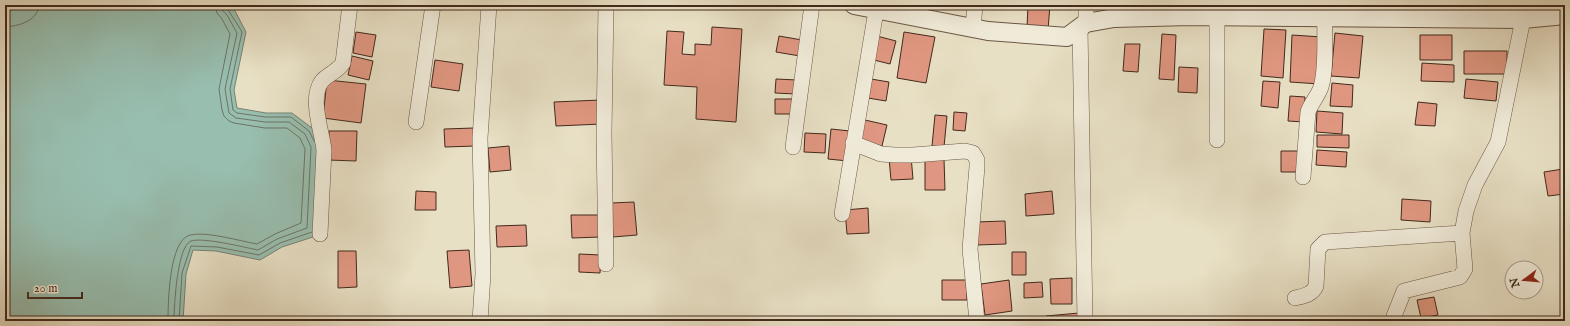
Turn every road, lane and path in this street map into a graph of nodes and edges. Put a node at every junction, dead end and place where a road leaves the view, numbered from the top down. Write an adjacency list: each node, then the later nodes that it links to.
1 (350, 5): 25 (street)
2 (433, 5): 18 (street)
3 (489, 5): 28 (street)
4 (606, 5): 26 (street)
5 (812, 5): 21 (street)
6 (854, 5): 9 (street)
7 (974, 5): 17 (street)
8 (1086, 5): 16 (street)
9 (876, 7): 17 (street); 20 (street)
10 (1180, 11): 13 (street); 16 (street)
11 (1374, 11): 14 (street); 15 (street)
12 (1565, 15): 15 (street)
13 (1217, 16): 14 (street); 19 (street)
14 (1325, 17): 22 (street)
15 (1523, 19): 24 (street)
16 (1083, 25): 17 (street); 30 (street)
17 (973, 29)
18 (416, 122)
19 (1217, 140)
20 (853, 142): 23 (street); 29 (street)
21 (793, 147)
22 (1303, 177)
23 (842, 214)
24 (1462, 233): 27 (street); 31 (street)
25 (320, 234)
26 (606, 264)
27 (1294, 298)
28 (480, 321)
29 (977, 321)
30 (1085, 321)
31 (1394, 321)

